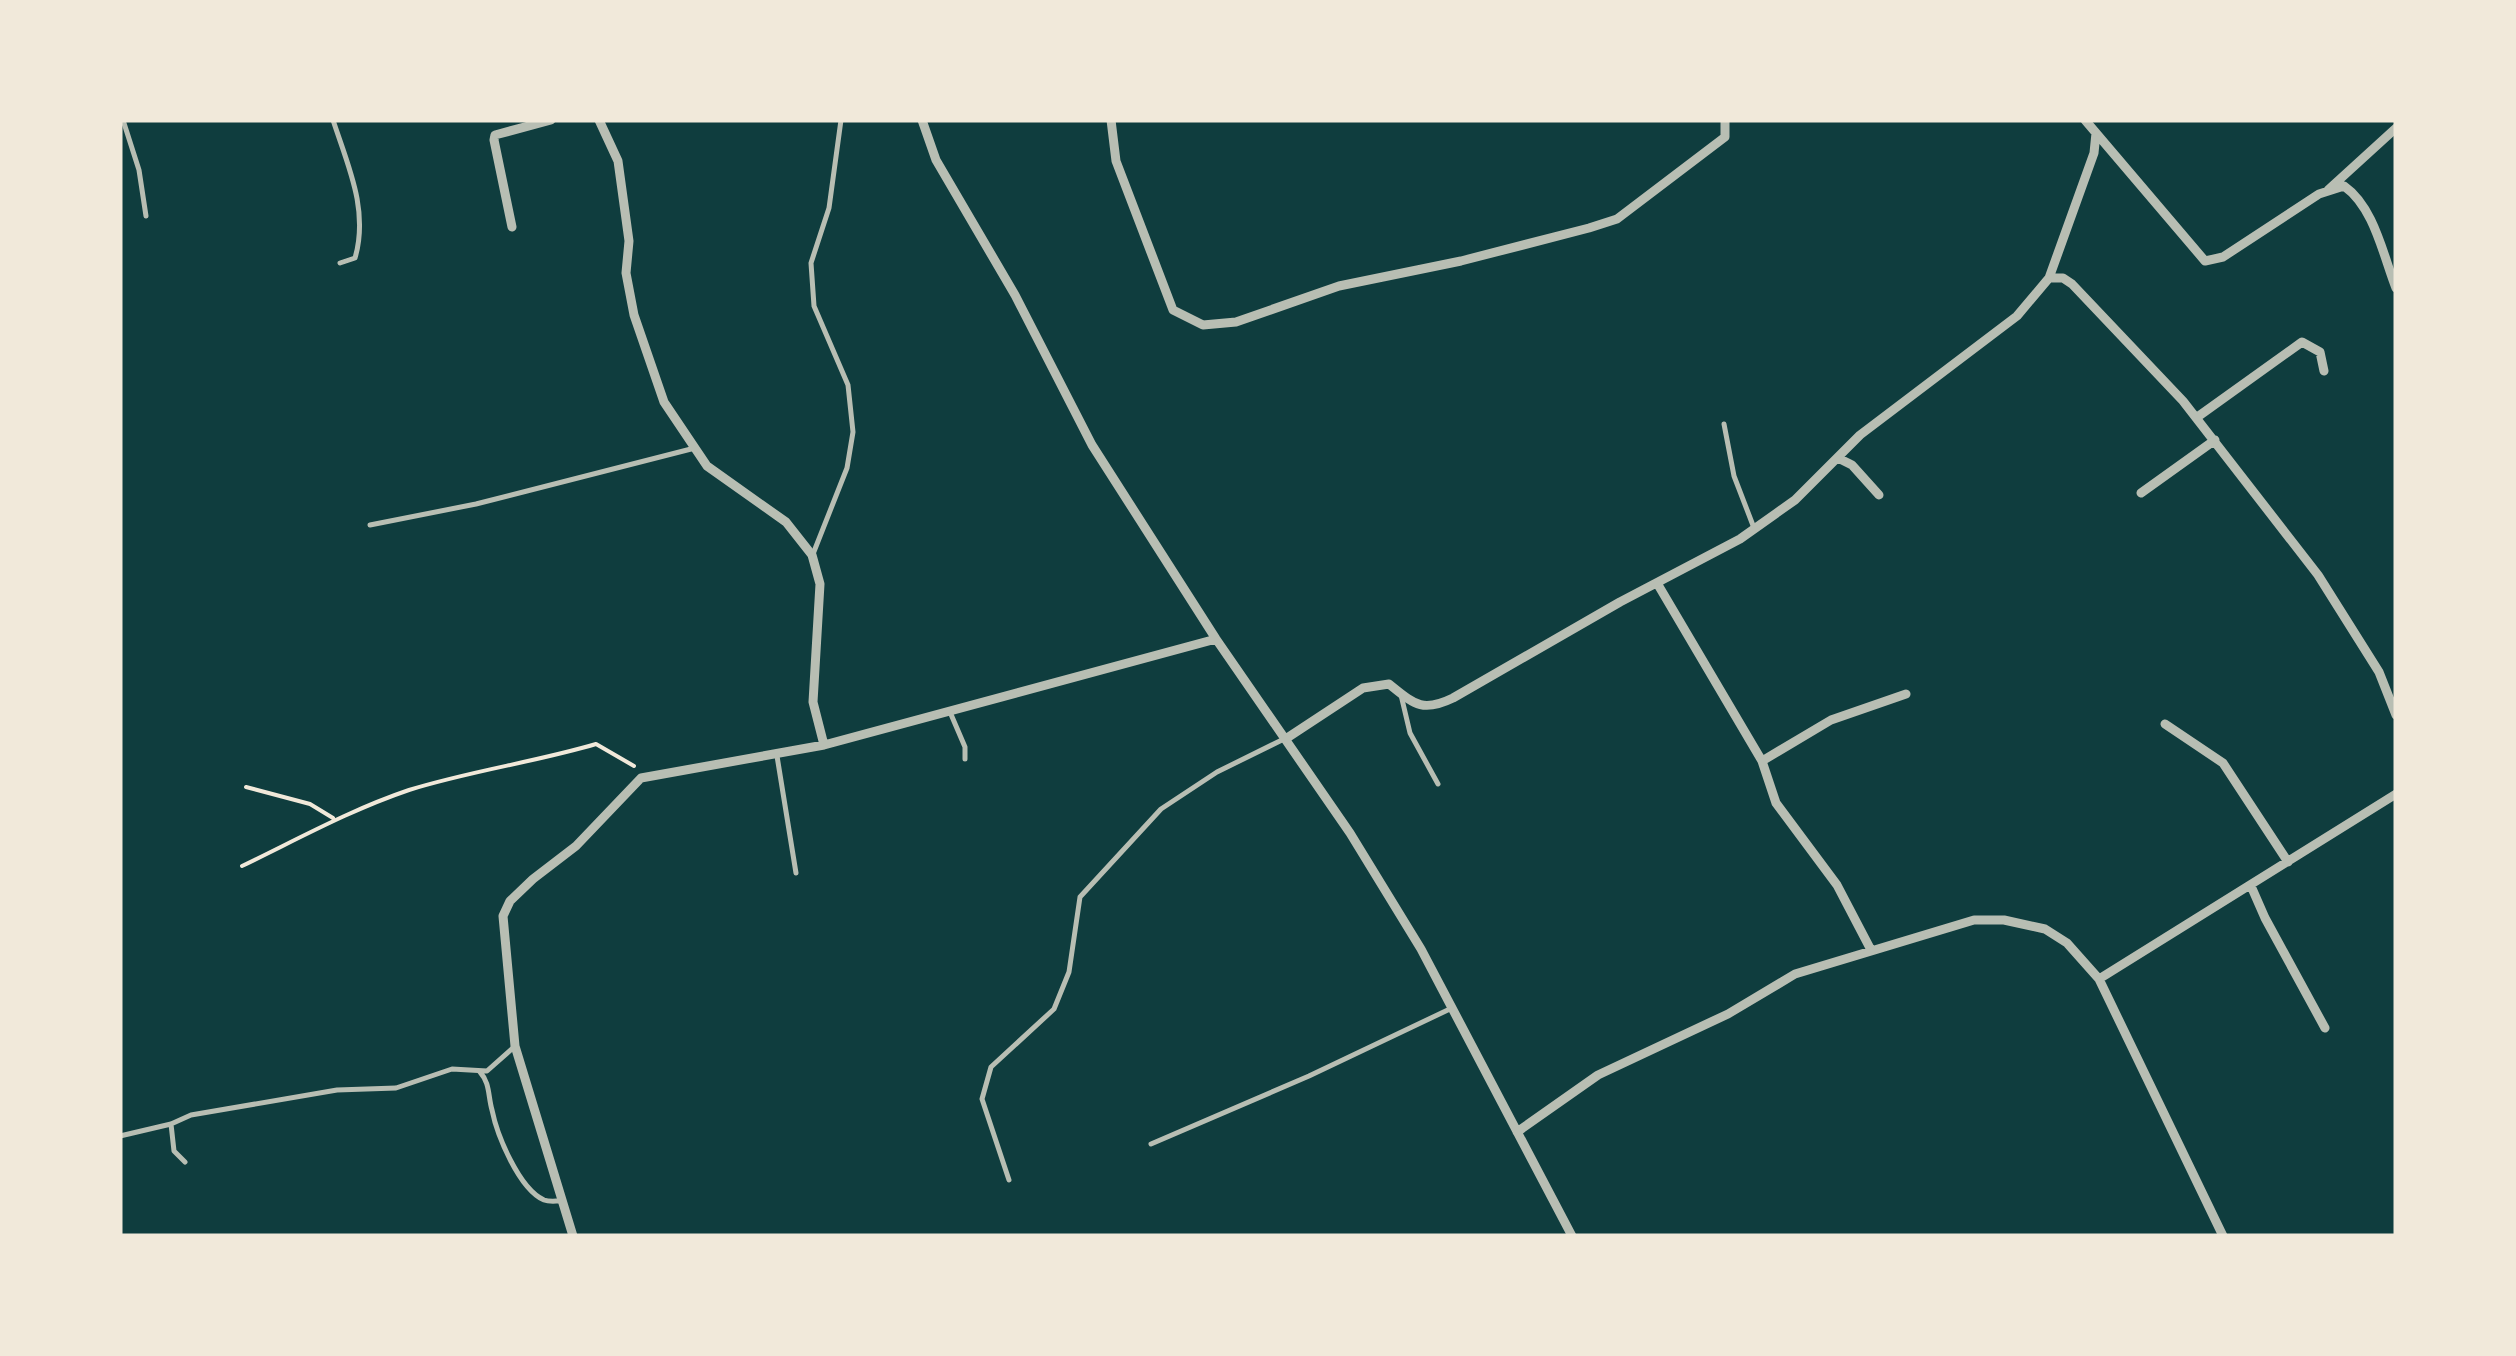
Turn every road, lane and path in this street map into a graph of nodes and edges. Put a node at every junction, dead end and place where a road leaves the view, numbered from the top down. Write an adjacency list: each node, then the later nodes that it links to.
1 (122, 120): 13 (lane)
2 (333, 120): 15 (lane)
3 (551, 120): 14 (street)
4 (599, 120): 22 (street)
5 (842, 120): 28 (lane)
6 (922, 120): 30 (street)
7 (1111, 120): 8 (street)
8 (1725, 120)
9 (2085, 120): 11 (street)
10 (2396, 128): 12 (street)
11 (2096, 133): 12 (street); 16 (street)
12 (2326, 192): 17 (street)
13 (146, 216)
14 (512, 227)
15 (340, 263)
16 (2049, 278): 19 (street); 23 (street)
17 (2396, 288)
18 (2324, 371): 19 (street)
19 (2196, 418): 21 (street)
20 (1724, 424): 27 (lane)
21 (2215, 440): 24 (street); 34 (street)
22 (695, 448): 26 (lane); 28 (street)
23 (1838, 458): 25 (street); 27 (street)
24 (2141, 493)
25 (1878, 495)
26 (370, 525)
27 (1754, 528): 29 (street)
28 (812, 556): 37 (street)
29 (1656, 583): 31 (street); 40 (street)
30 (1216, 639): 33 (street); 36 (street)
31 (1400, 694): 36 (street); 42 (lane)
32 (1906, 694): 40 (street)
33 (950, 712): 37 (street); 39 (lane)
34 (2396, 715)
35 (2165, 724): 46 (street)
36 (1287, 738): 52 (street); 61 (lane)
37 (824, 745): 38 (street)
38 (777, 756): 41 (street); 48 (lane)
39 (965, 759)
40 (1762, 762): 50 (street)
41 (651, 776): 45 (path); 54 (street)
42 (1438, 784)
43 (246, 787): 45 (path)
44 (2396, 794): 46 (street)
45 (333, 818): 47 (path)
46 (2288, 862): 49 (street)
47 (242, 866)
48 (796, 872)
49 (2252, 886): 51 (street); 53 (street)
50 (1871, 950): 51 (street); 57 (street)
51 (2100, 979): 65 (street)
52 (1452, 1008): 57 (street); 59 (lane)
53 (2326, 1028)
54 (514, 1046): 55 (lane); 62 (street)
55 (479, 1071): 56 (lane); 62 (lane)
56 (171, 1124): 58 (lane); 60 (lane)
57 (1517, 1132): 64 (street)
58 (120, 1136)
59 (1151, 1144)
60 (185, 1162)
61 (1009, 1180)
62 (564, 1202): 63 (street)
63 (573, 1236)
64 (1572, 1236)
65 (2223, 1236)

